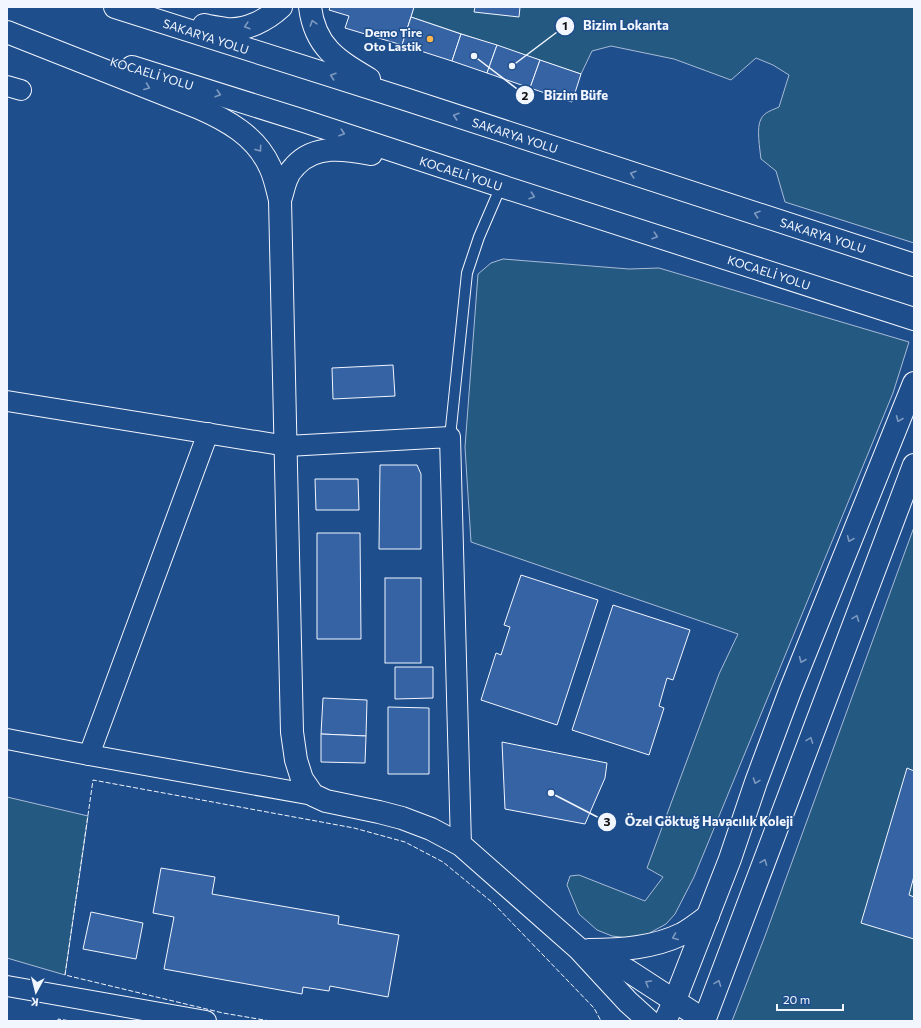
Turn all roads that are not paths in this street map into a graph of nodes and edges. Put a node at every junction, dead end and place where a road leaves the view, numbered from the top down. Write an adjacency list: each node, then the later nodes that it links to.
1 (281, 7): 3 (highway, one-way to 3)
2 (310, 7): 6 (highway, one-way to 2)
3 (124, 10): 6 (highway, SAKARYA YOLU, one-way to 3)
4 (7, 27): 7 (highway, KOCAELİ YOLU, one-way to 7)
5 (7, 32): 9 (highway, one-way to 9)
6 (405, 99): 10 (highway, SAKARYA YOLU, one-way to 6)
7 (452, 170): 8 (highway, KOCAELİ YOLU); 9 (highway)
8 (501, 186): 11 (highway, KOCAELİ YOLU, one-way to 11); 15 (lane)
9 (280, 200): 16 (highway)
10 (914, 264)
11 (914, 319)
12 (914, 382): 22 (highway, one-way to 22)
13 (7, 401): 14 (street)
14 (208, 433): 16 (street); 19 (street)
15 (450, 437): 16 (street); 21 (street)
16 (287, 446): 20 (highway)
17 (914, 465): 26 (highway, one-way to 17)
18 (7, 739): 19 (street)
19 (89, 755): 20 (street)
20 (313, 795): 21 (highway)
21 (461, 845): 23 (highway)
22 (708, 916): 23 (highway, one-way to 23); 25 (highway)
23 (579, 949): 25 (highway, one-way to 23); 28 (highway)
24 (7, 986): 27 (street)
25 (675, 1000): 26 (highway); 29 (highway)
26 (704, 1020)
27 (206, 1021)
28 (649, 1021)
29 (666, 1021)

